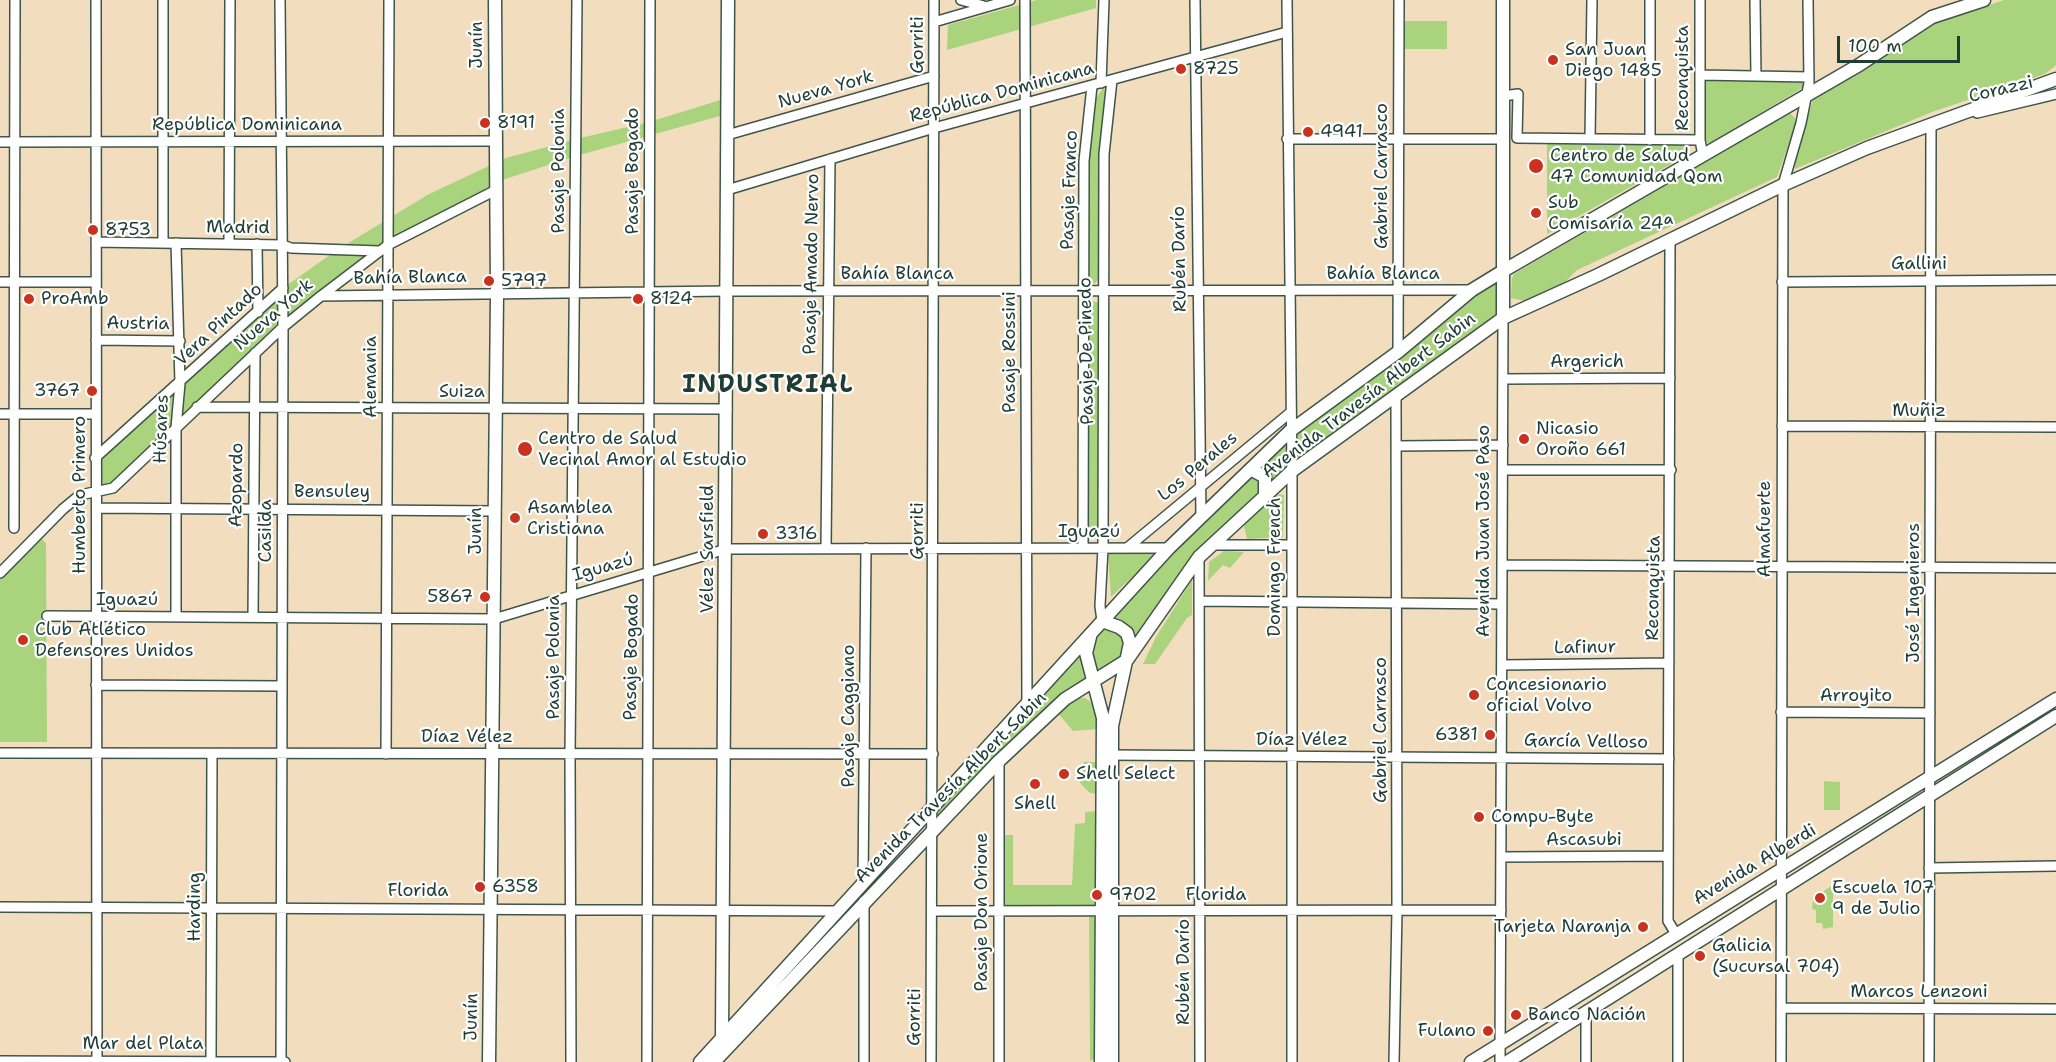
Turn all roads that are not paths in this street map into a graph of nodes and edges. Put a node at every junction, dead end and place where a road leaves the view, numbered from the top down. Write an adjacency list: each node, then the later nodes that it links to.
1 (15, 0): 54 (street)
2 (96, 0): 55 (street, Humberto Primero)
3 (163, 0): 56 (street)
4 (230, 0): 57 (street)
5 (280, 0): 58 (street, Casilda)
6 (389, 0): 51 (street, Alemania)
7 (495, 0): 52 (main road, Junín)
8 (577, 0): 92 (street, Pasaje Polonia)
9 (650, 0): 91 (street, Pasaje Bogado)
10 (728, 0): 44 (main road, Vélez Sarsfield)
11 (934, 0): 27 (street, Gorriti)
12 (961, 0): 26 (street)
13 (1010, 0): 26 (street)
14 (1025, 0): 40 (street, Pasaje Rossini)
15 (1104, 0): 36 (street, Pasaje Franco)
16 (1195, 0): 29 (street, Rubén Darío)
17 (1287, 0): 28 (street, Domingo French)
18 (1399, 0): 45 (street, Gabriel Carrasco)
19 (1503, 0): 38 (main road, Avenida Juan José Paso)
20 (1592, 0): 48 (street)
21 (1650, 0): 49 (street)
22 (1700, 0): 30 (street, Reconquista)
23 (1755, 0): 32 (street)
24 (1808, 0): 33 (street, Almafuerte)
25 (1984, 0): 39 (main road, Avenida Travesía Albert Sabin)
26 (987, 6): 27 (street)
27 (934, 22): 31 (street, Gorriti)
28 (1287, 32): 29 (street, República Dominicana); 46 (street, Domingo French)
29 (1195, 57): 35 (street, República Dominicana); 88 (street, Rubén Darío)
30 (1700, 75): 32 (street); 50 (street, Reconquista)
31 (934, 76): 43 (street, Gorriti); 44 (street, Nueva York)
32 (1756, 76): 33 (street)
33 (1809, 77): 39 (street, Almafuerte)
34 (2056, 79): 41 (main road, Avenida Travesía Albert Sabin)
35 (1112, 80): 36 (street, República Dominicana); 87 (street, Pasaje De Pinedo)
36 (1096, 85): 40 (street, República Dominicana); 86 (street, Pasaje Franco)
37 (2056, 94): 41 (street, Corazzi)
38 (1503, 96): 47 (main road, Avenida Juan José Paso); 48 (street)
39 (1804, 98): 59 (main road, Avenida Travesía Albert Sabin); 61 (street, Almafuerte)
40 (1026, 103): 43 (street, República Dominicana); 85 (street, Pasaje Rossini)
41 (1954, 118): 42 (main road, Avenida Travesía Albert Sabin)
42 (1931, 124): 61 (main road, Avenida Travesía Albert Sabin); 75 (street, José Ingenieros)
43 (934, 128): 60 (street, República Dominicana); 84 (street, Gorriti)
44 (727, 135): 63 (main road, Vélez Sarsfield)
45 (1399, 138): 46 (street); 47 (street); 90 (street, Gabriel Carrasco)
46 (1287, 139): 89 (street, Domingo French)
47 (1503, 139): 73 (main road, Avenida Juan José Paso)
48 (1590, 139): 49 (street)
49 (1650, 140): 50 (street)
50 (1700, 140): 59 (street, Reconquista)
51 (388, 141): 52 (street, República Dominicana); 58 (street, República Dominicana); 71 (street, Alemania)
52 (495, 141): 62 (main road, Junín)
53 (0, 142): 54 (street, República Dominicana)
54 (13, 142): 55 (street, República Dominicana); 77 (street)
55 (96, 142): 56 (street, República Dominicana); 65 (street, Humberto Primero)
56 (163, 142): 57 (street, República Dominicana); 66 (street)
57 (229, 142): 58 (street, República Dominicana); 68 (street)
58 (282, 142): 70 (street, Casilda)
59 (1703, 156): 73 (main road, Avenida Travesía Albert Sabin)
60 (830, 159): 63 (street, República Dominicana); 83 (street, Pasaje Amado Nervo)
61 (1783, 185): 64 (main road, Avenida Travesía Albert Sabin); 79 (street, Almafuerte)
62 (496, 190): 71 (street, Nueva York); 93 (main road, Junín)
63 (727, 190): 82 (main road, Vélez Sarsfield)
64 (1670, 241): 97 (main road, Avenida Travesía Albert Sabin); 103 (street, Reconquista)
65 (96, 242): 66 (street, Madrid); 78 (street, Humberto Primero)
66 (163, 243): 67 (street, Madrid)
67 (176, 243): 68 (street, Madrid); 100 (street, Húsares)
68 (229, 244): 69 (street, Madrid)
69 (257, 244): 70 (street, Madrid); 96 (street)
70 (283, 245): 72 (street, Madrid); 80 (street, Casilda)
71 (388, 245): 72 (street, Nueva York); 94 (street, Alemania)
72 (379, 251): 95 (street, Nueva York)
73 (1503, 271): 81 (main road, Avenida Travesía Albert Sabin); 97 (main road, Avenida Juan José Paso)
74 (2056, 280): 75 (street, Gallini)
75 (1931, 281): 79 (street, Gallini); 120 (street, José Ingenieros)
76 (0, 282): 77 (street)
77 (12, 282): 78 (street); 117 (street)
78 (96, 282): 99 (street, Humberto Primero)
79 (1782, 282): 119 (street, Almafuerte)
80 (283, 288): 96 (street, Vera Pintado); 98 (street, Casilda)
81 (1472, 290): 90 (street, Bahía Blanca); 101 (main road, Avenida Travesía Albert Sabin)
82 (727, 291): 83 (street, Bahía Blanca); 91 (street, Bahía Blanca); 114 (main road, Vélez Sarsfield)
83 (827, 291): 84 (street, Bahía Blanca); 144 (street, Pasaje Amado Nervo)
84 (933, 291): 85 (street, Bahía Blanca); 152 (street, Gorriti)
85 (1026, 291): 86 (street, Bahía Blanca); 146 (street, Pasaje Rossini)
86 (1084, 291): 87 (street, Bahía Blanca); 147 (street, Pasaje Franco)
87 (1103, 291): 88 (street, Bahía Blanca); 148 (street, Pasaje De Pinedo)
88 (1197, 291): 89 (street, Bahía Blanca); 131 (street, Rubén Darío)
89 (1289, 291): 90 (street, Bahía Blanca); 115 (street, Domingo French)
90 (1398, 291): 101 (street, Gabriel Carrasco)
91 (649, 292): 92 (street, Bahía Blanca); 113 (street, Pasaje Bogado)
92 (575, 293): 93 (street, Bahía Blanca); 112 (street, Pasaje Polonia)
93 (497, 294): 94 (street, Bahía Blanca); 111 (main road, Junín)
94 (388, 295): 95 (street, Bahía Blanca); 110 (street, Alemania)
95 (321, 296): 98 (street, Nueva York)
96 (258, 312): 105 (street, Vera Pintado)
97 (1503, 318): 104 (street, Avenida Juan José Paso); 106 (main road, Avenida Travesía Albert Sabin)
98 (283, 327): 102 (street, Nueva York); 109 (street, Casilda)
99 (96, 340): 100 (street, Austria); 118 (street, Humberto Primero)
100 (180, 341): 105 (street, Húsares)
101 (1398, 352): 123 (main road, Avenida Travesía Albert Sabin)
102 (255, 353): 107 (street, Nueva York); 108 (street, Azopardo)
103 (1670, 378): 104 (street, Argerich); 129 (street, Reconquista)
104 (1503, 379): 124 (street, Avenida Juan José Paso)
105 (180, 383): 122 (street, Húsares); 126 (street, Vera Pintado)
106 (1396, 398): 125 (street, Gabriel Carrasco); 130 (main road, Avenida Travesía Albert Sabin)
107 (197, 407): 108 (street, Suiza); 122 (street, Nueva York)
108 (255, 408): 109 (street, Suiza); 136 (street, Azopardo)
109 (283, 408): 110 (street, Suiza); 137 (street, Casilda)
110 (387, 408): 111 (street, Suiza); 138 (street, Alemania)
111 (496, 408): 112 (street, Suiza); 139 (main road, Junín)
112 (573, 408): 113 (street, Suiza); 161 (street, Pasaje Polonia)
113 (647, 408): 114 (street, Suiza); 159 (street, Pasaje Bogado)
114 (727, 409): 151 (main road, Vélez Sarsfield)
115 (1291, 412): 123 (street, Domingo French); 131 (street, Los Perales)
116 (0, 414): 117 (street)
117 (13, 414): 118 (street); 141 (street)
118 (95, 414): 126 (street, Humberto Primero)
119 (1782, 426): 120 (street, Muñiz); 156 (street, Almafuerte)
120 (1931, 427): 121 (street, Muñiz); 157 (street, José Ingenieros)
121 (2056, 427)
122 (176, 428): 132 (street, Nueva York); 135 (street, Húsares)
123 (1290, 430): 127 (main road, Avenida Travesía Albert Sabin); 130 (street, Domingo French)
124 (1503, 445): 125 (street); 128 (street, Avenida Juan José Paso)
125 (1397, 446): 164 (street, Gabriel Carrasco)
126 (95, 458): 132 (street, Humberto Primero)
127 (1252, 470): 133 (main road); 140 (main road, Avenida Travesía Albert Sabin)
128 (1503, 470): 129 (street); 154 (street, Avenida Juan José Paso)
129 (1671, 470): 155 (street, Reconquista)
130 (1292, 471): 133 (main road, Avenida Travesía Albert Sabin); 143 (street, Domingo French)
131 (1199, 488): 140 (street, Rubén Darío); 149 (street, Los Perales)
132 (95, 490): 134 (street, Humberto Primero); 160 (street, Nueva York)
133 (1265, 495): 142 (main road, Avenida Travesía Albert Sabin)
134 (97, 508): 135 (street, Bensuley); 167 (street, Humberto Primero)
135 (177, 508): 136 (street, Bensuley); 168 (street, Húsares)
136 (253, 509): 137 (street, Bensuley); 169 (street, Azopardo)
137 (283, 509): 138 (street, Bensuley); 170 (street, Casilda)
138 (387, 509): 139 (street, Bensuley); 171 (street, Alemania)
139 (495, 511): 172 (main road, Junín)
140 (1201, 517): 150 (main road, Avenida Travesía Albert Sabin)
141 (14, 528)
142 (1211, 545): 143 (street); 153 (main road, Avenida Travesía Albert Sabin)
143 (1292, 545): 163 (street, Domingo French)
144 (826, 548): 145 (street, Iguazú); 151 (street, Iguazú)
145 (866, 548): 152 (street, Iguazú); 197 (street, Pasaje Caggiano)
146 (1027, 548): 147 (street, Iguazú); 152 (street, Iguazú); 184 (street, Pasaje Rossini)
147 (1083, 548): 148 (street, Iguazú)
148 (1104, 548): 149 (street, Iguazú); 173 (street, Pasaje De Pinedo)
149 (1127, 548): 150 (street, Iguazú)
150 (1169, 548): 173 (main road, Avenida Travesía Albert Sabin)
151 (726, 549): 159 (street, Iguazú); 196 (main road, Vélez Sarsfield)
152 (934, 549): 198 (street, Gorriti)
153 (1199, 557): 162 (street, Rubén Darío); 176 (main road, Avenida Travesía Albert Sabin)
154 (1502, 566): 155 (street); 165 (street, Avenida Juan José Paso)
155 (1671, 567): 156 (street); 177 (street, Reconquista)
156 (1781, 568): 157 (street); 185 (street, Almafuerte)
157 (1930, 568): 158 (street); 186 (street, José Ingenieros)
158 (2056, 568)
159 (650, 572): 161 (street, Iguazú); 195 (street, Pasaje Bogado)
160 (0, 573)
161 (571, 595): 172 (street, Iguazú); 194 (street, Pasaje Polonia)
162 (1199, 601): 163 (street); 200 (street, Rubén Darío)
163 (1292, 602): 164 (street); 201 (street, Domingo French)
164 (1397, 603): 165 (street); 202 (street, Gabriel Carrasco)
165 (1502, 604): 178 (street, Avenida Juan José Paso)
166 (46, 616): 167 (street, Iguazú)
167 (97, 616): 168 (street, Iguazú); 181 (street, Humberto Primero)
168 (176, 616): 169 (street, Iguazú)
169 (253, 617): 170 (street, Iguazú)
170 (282, 617): 171 (street, Iguazú); 182 (street, Casilda)
171 (387, 618): 172 (street, Iguazú); 192 (street, Alemania)
172 (494, 619): 193 (main road, Junín)
173 (1102, 621): 174 (main road, Avenida Travesía Albert Sabin); 176 (main road)
174 (1092, 633): 175 (main road); 184 (main road, Avenida Travesía Albert Sabin)
175 (1089, 660): 179 (main road); 180 (main road)
176 (1127, 660): 179 (main road, Avenida Travesía Albert Sabin); 199 (main road)
177 (1669, 663): 178 (street, Lafinur); 204 (street, Reconquista)
178 (1502, 665): 203 (street, Avenida Juan José Paso)
179 (1114, 671): 180 (main road, Avenida Travesía Albert Sabin)
180 (1094, 681): 199 (main road); 205 (main road, Avenida Travesía Albert Sabin)
181 (96, 685): 182 (street); 189 (street, Humberto Primero)
182 (282, 686): 191 (street, Casilda)
183 (2056, 699): 206 (main road, Avenida Alberdi)
184 (1027, 705): 208 (main road, Avenida Travesía Albert Sabin)
185 (1781, 712): 186 (street, Arroyito); 214 (street, Almafuerte)
186 (1930, 713): 206 (street, José Ingenieros)
187 (2056, 716): 207 (main road, Avenida Alberdi)
188 (0, 753): 189 (street, Díaz Vélez)
189 (97, 753): 190 (street, Díaz Vélez); 218 (street, Humberto Primero)
190 (212, 753): 191 (street, Díaz Vélez); 219 (street, Harding)
191 (282, 754): 192 (street, Díaz Vélez); 221 (street, Casilda)
192 (386, 754): 193 (street, Díaz Vélez)
193 (492, 754): 194 (street, Díaz Vélez); 222 (main road, Junín)
194 (570, 754): 195 (street, Díaz Vélez); 223 (street, Pasaje Polonia)
195 (648, 754): 196 (street, Díaz Vélez); 224 (street, Pasaje Bogado)
196 (724, 754): 197 (street, Díaz Vélez); 225 (main road, Vélez Sarsfield)
197 (866, 754): 198 (street, Díaz Vélez); 215 (street, Pasaje Caggiano)
198 (933, 754): 208 (street, Gorriti)
199 (1107, 755): 200 (street, Díaz Vélez); 230 (main road)
200 (1199, 756): 201 (street, Díaz Vélez); 231 (street, Rubén Darío)
201 (1292, 757): 202 (street, Díaz Vélez); 232 (street, Domingo French)
202 (1397, 757): 203 (street, Díaz Vélez); 226 (street, Gabriel Carrasco)
203 (1501, 758): 204 (street, García Velloso); 211 (street, Avenida Juan José Paso)
204 (1669, 759): 210 (street, Reconquista)
205 (999, 761): 209 (main road, Avenida Travesía Albert Sabin); 233 (street, Pasaje Don Orione)
206 (1929, 777): 207 (street, José Ingenieros); 214 (main road, Avenida Alberdi)
207 (1930, 796): 213 (street, José Ingenieros); 216 (main road, Avenida Alberdi)
208 (933, 809): 209 (street, Gorriti); 215 (main road, Avenida Travesía Albert Sabin)
209 (933, 830): 217 (main road, Avenida Travesía Albert Sabin); 229 (street, Gorriti)
210 (1668, 856): 211 (street, Ascasubi); 234 (street, Reconquista)
211 (1501, 857): 227 (street, Avenida Juan José Paso)
212 (2056, 866): 213 (street)
213 (1929, 868): 237 (street, José Ingenieros)
214 (1780, 871): 216 (street, Almafuerte); 234 (main road, Avenida Alberdi)
215 (863, 885): 228 (main road, Avenida Travesía Albert Sabin)
216 (1780, 890): 235 (main road, Avenida Alberdi); 236 (street, Almafuerte)
217 (864, 901): 242 (main road, Avenida Travesía Albert Sabin); 251 (street)
218 (98, 905): 219 (street, Florida); 220 (street, Florida); 244 (street, Humberto Primero)
219 (212, 906): 221 (street, Florida); 245 (street, Harding)
220 (0, 907)
221 (282, 907): 222 (street, Florida); 246 (street, Casilda)
222 (492, 908): 223 (street, Florida); 247 (main road, Junín)
223 (573, 909): 224 (street, Florida); 248 (street, Pasaje Polonia)
224 (648, 910): 225 (street, Florida); 249 (street, Pasaje Bogado)
225 (724, 910): 228 (street, Florida); 240 (main road, Vélez Sarsfield)
226 (1397, 910): 227 (street, Florida); 232 (street, Florida); 258 (street, Gabriel Carrasco)
227 (1501, 910): 241 (street, Avenida Juan José Paso)
228 (836, 911): 240 (main road, Avenida Travesía Albert Sabin)
229 (932, 911): 233 (street, Florida); 252 (street, Gorriti)
230 (1107, 911): 231 (street, Florida); 233 (street, Florida); 254 (main road); 255 (main road)
231 (1200, 911): 232 (street, Florida); 256 (street, Rubén Darío)
232 (1292, 911): 257 (street, Domingo French)
233 (999, 912): 253 (street, Pasaje Don Orione)
234 (1676, 934): 241 (main road, Avenida Alberdi)
235 (1678, 956): 239 (main road, Avenida Alberdi); 263 (street)
236 (1781, 1008): 237 (street, Marcos Lenzoni); 264 (street, Almafuerte)
237 (1930, 1008): 238 (street, Marcos Lenzoni); 265 (street, José Ingenieros)
238 (2056, 1009)
239 (1586, 1011): 261 (main road, Avenida Alberdi); 262 (street)
240 (722, 1037): 242 (main road, Vélez Sarsfield); 250 (main road, Avenida Travesía Albert Sabin)
241 (1500, 1045): 259 (main road, Avenida Alberdi); 260 (street, Avenida Juan José Paso)
242 (720, 1059)
243 (0, 1061): 244 (street, Mar del Plata)
244 (97, 1061): 245 (street, Mar del Plata)
245 (211, 1061): 246 (street, Mar del Plata)
246 (283, 1062)
247 (489, 1062)
248 (571, 1062)
249 (647, 1062)
250 (700, 1062)
251 (864, 1062)
252 (931, 1062)
253 (999, 1062)
254 (1101, 1062)
255 (1112, 1062)
256 (1200, 1062)
257 (1292, 1062)
258 (1394, 1062)
259 (1472, 1062)
260 (1500, 1062)
261 (1507, 1062)
262 (1586, 1062)
263 (1678, 1062)
264 (1781, 1062)
265 (1929, 1062)

